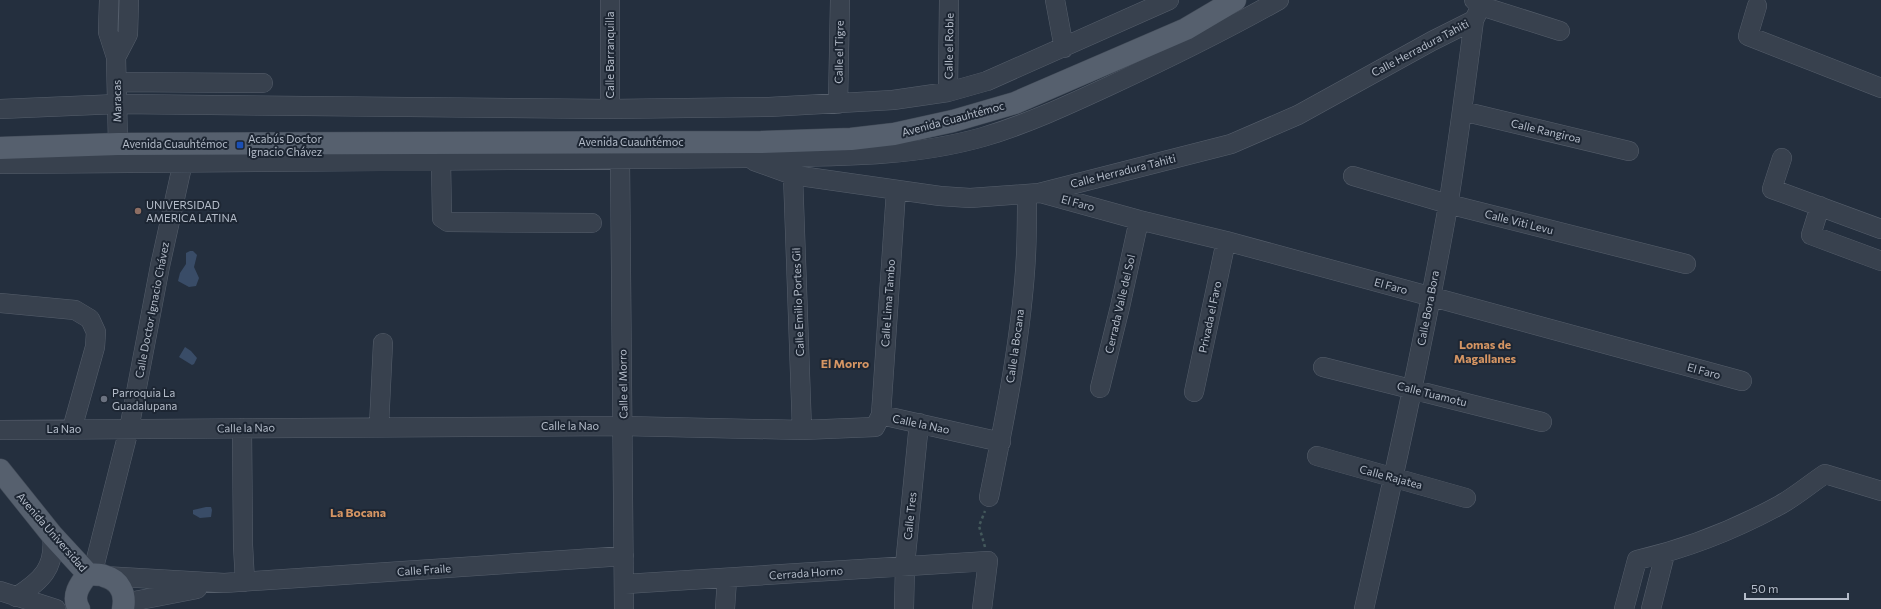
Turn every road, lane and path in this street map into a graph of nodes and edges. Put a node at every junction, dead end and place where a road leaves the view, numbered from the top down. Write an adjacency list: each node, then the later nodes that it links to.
1 (109, 0): 15 (street, Maracas)
2 (129, 0): 15 (street, Maracas)
3 (610, 0): 23 (street, Calle Barranquilla)
4 (840, 0): 21 (street, Calle el Tigre)
5 (949, 0): 19 (street, Calle el Roble)
6 (1055, 0): 14 (street)
7 (1169, 0): 14 (street)
8 (1212, 0): 25 (main road, Avenida Cuauhtémoc)
9 (1235, 0): 25 (main road, Avenida Cuauhtémoc)
10 (1279, 0): 28 (street)
11 (1478, 6): 13 (street); 24 (street, Calle Bora Bora); 36 (street, Calle Herradura Tahiti)
12 (1757, 6): 18 (street)
13 (1560, 31)
14 (1064, 48): 19 (street)
15 (116, 57): 16 (street, Maracas)
16 (117, 82): 17 (street); 20 (street, Maracas)
17 (262, 83)
18 (1881, 88)
19 (948, 92): 21 (street)
20 (118, 104): 22 (street); 23 (street); 25 (street, Maracas)
21 (838, 104): 23 (street)
22 (0, 109)
23 (610, 109)
24 (1462, 111): 26 (street, Calle Rangiroa); 37 (street, Calle Bora Bora)
25 (117, 139): 27 (main road, Avenida Cuauhtémoc)
26 (1629, 151)
27 (4, 152): 32 (street)
28 (745, 158): 30 (street); 33 (street, Calle Herradura Tahiti)
29 (1782, 158): 38 (street)
30 (620, 159): 31 (street); 57 (street, Calle el Morro)
31 (441, 161): 32 (street); 40 (street)
32 (183, 162): 60 (street, Calle Doctor Ignacio Chávez)
33 (793, 175): 35 (street, Calle Herradura Tahiti); 62 (street, Calle Emilio Portes Gil)
34 (1354, 176): 37 (street, Calle Viti Levu)
35 (896, 191): 36 (street, Calle Herradura Tahiti); 53 (street, Calle Lima Tambo)
36 (1033, 193): 39 (street, El Faro); 63 (street, Calle la Bocana)
37 (1448, 204): 44 (street, Calle Viti Levu); 45 (street, Calle Bora Bora)
38 (1820, 206): 41 (street); 43 (street)
39 (1139, 220): 42 (street, El Faro); 50 (street, Cerrada Valle del Sol)
40 (592, 223)
41 (1881, 228)
42 (1226, 241): 45 (street, El Faro); 52 (street, Privada el Faro)
43 (1881, 261)
44 (1686, 264)
45 (1431, 296): 49 (street, El Faro); 51 (street, Calle Bora Bora)
46 (0, 303): 59 (street)
47 (383, 342): 56 (street)
48 (1323, 367): 51 (street, Calle Tuamotu)
49 (1742, 381)
50 (1100, 388)
51 (1412, 389): 54 (street, Calle Tuamotu); 66 (street, Calle Bora Bora)
52 (1194, 392)
53 (881, 415): 55 (street, Calle la Nao); 62 (street, Calle la Nao)
54 (1542, 422)
55 (919, 423): 63 (street, Calle la Nao); 74 (street, Calle Tres)
56 (379, 426): 57 (street, Calle la Nao); 58 (street, Calle la Nao)
57 (623, 426): 62 (street, Calle la Nao); 72 (street, Calle el Morro)
58 (242, 428): 60 (street, Calle la Nao); 77 (street)
59 (72, 429): 60 (street, La Nao); 61 (street, La Nao)
60 (129, 429): 75 (street, Calle Doctor Ignacio Chávez)
61 (0, 430)
62 (802, 430)
63 (1000, 442): 68 (street, Calle la Bocana)
64 (1317, 456): 66 (street, Calle Rajatea)
65 (0, 470): 70 (main road, Avenida Universidad)
66 (1394, 478): 69 (street, Calle Rajatea); 87 (street, Calle Bora Bora)
67 (1881, 491): 71 (street)
68 (989, 497): 73 (path)
69 (1466, 498)
70 (52, 535): 75 (main road, Avenida Universidad); 80 (street)
71 (1665, 554): 88 (street); 89 (street)
72 (624, 556): 77 (street, Calle Fraile); 79 (street, Calle el Morro)
73 (988, 561): 74 (street, Cerrada Horno); 86 (street)
74 (905, 565): 76 (street, Cerrada Horno); 85 (street, Calle Tres)
75 (95, 575): 78 (street, Calle Fraile); 81 (main road, Avenida Universidad); 82 (main road, Avenida Universidad)
76 (726, 579): 79 (street, Cerrada Horno); 84 (street)
77 (245, 582): 78 (street, Calle Fraile)
78 (224, 583): 81 (street, Calle Fraile)
79 (624, 584): 83 (street, Calle el Morro)
80 (8, 594): 82 (street)
81 (123, 607)
82 (69, 608)
83 (624, 609)
84 (726, 609)
85 (904, 609)
86 (982, 609)
87 (1364, 609)
88 (1624, 609)
89 (1651, 609)

